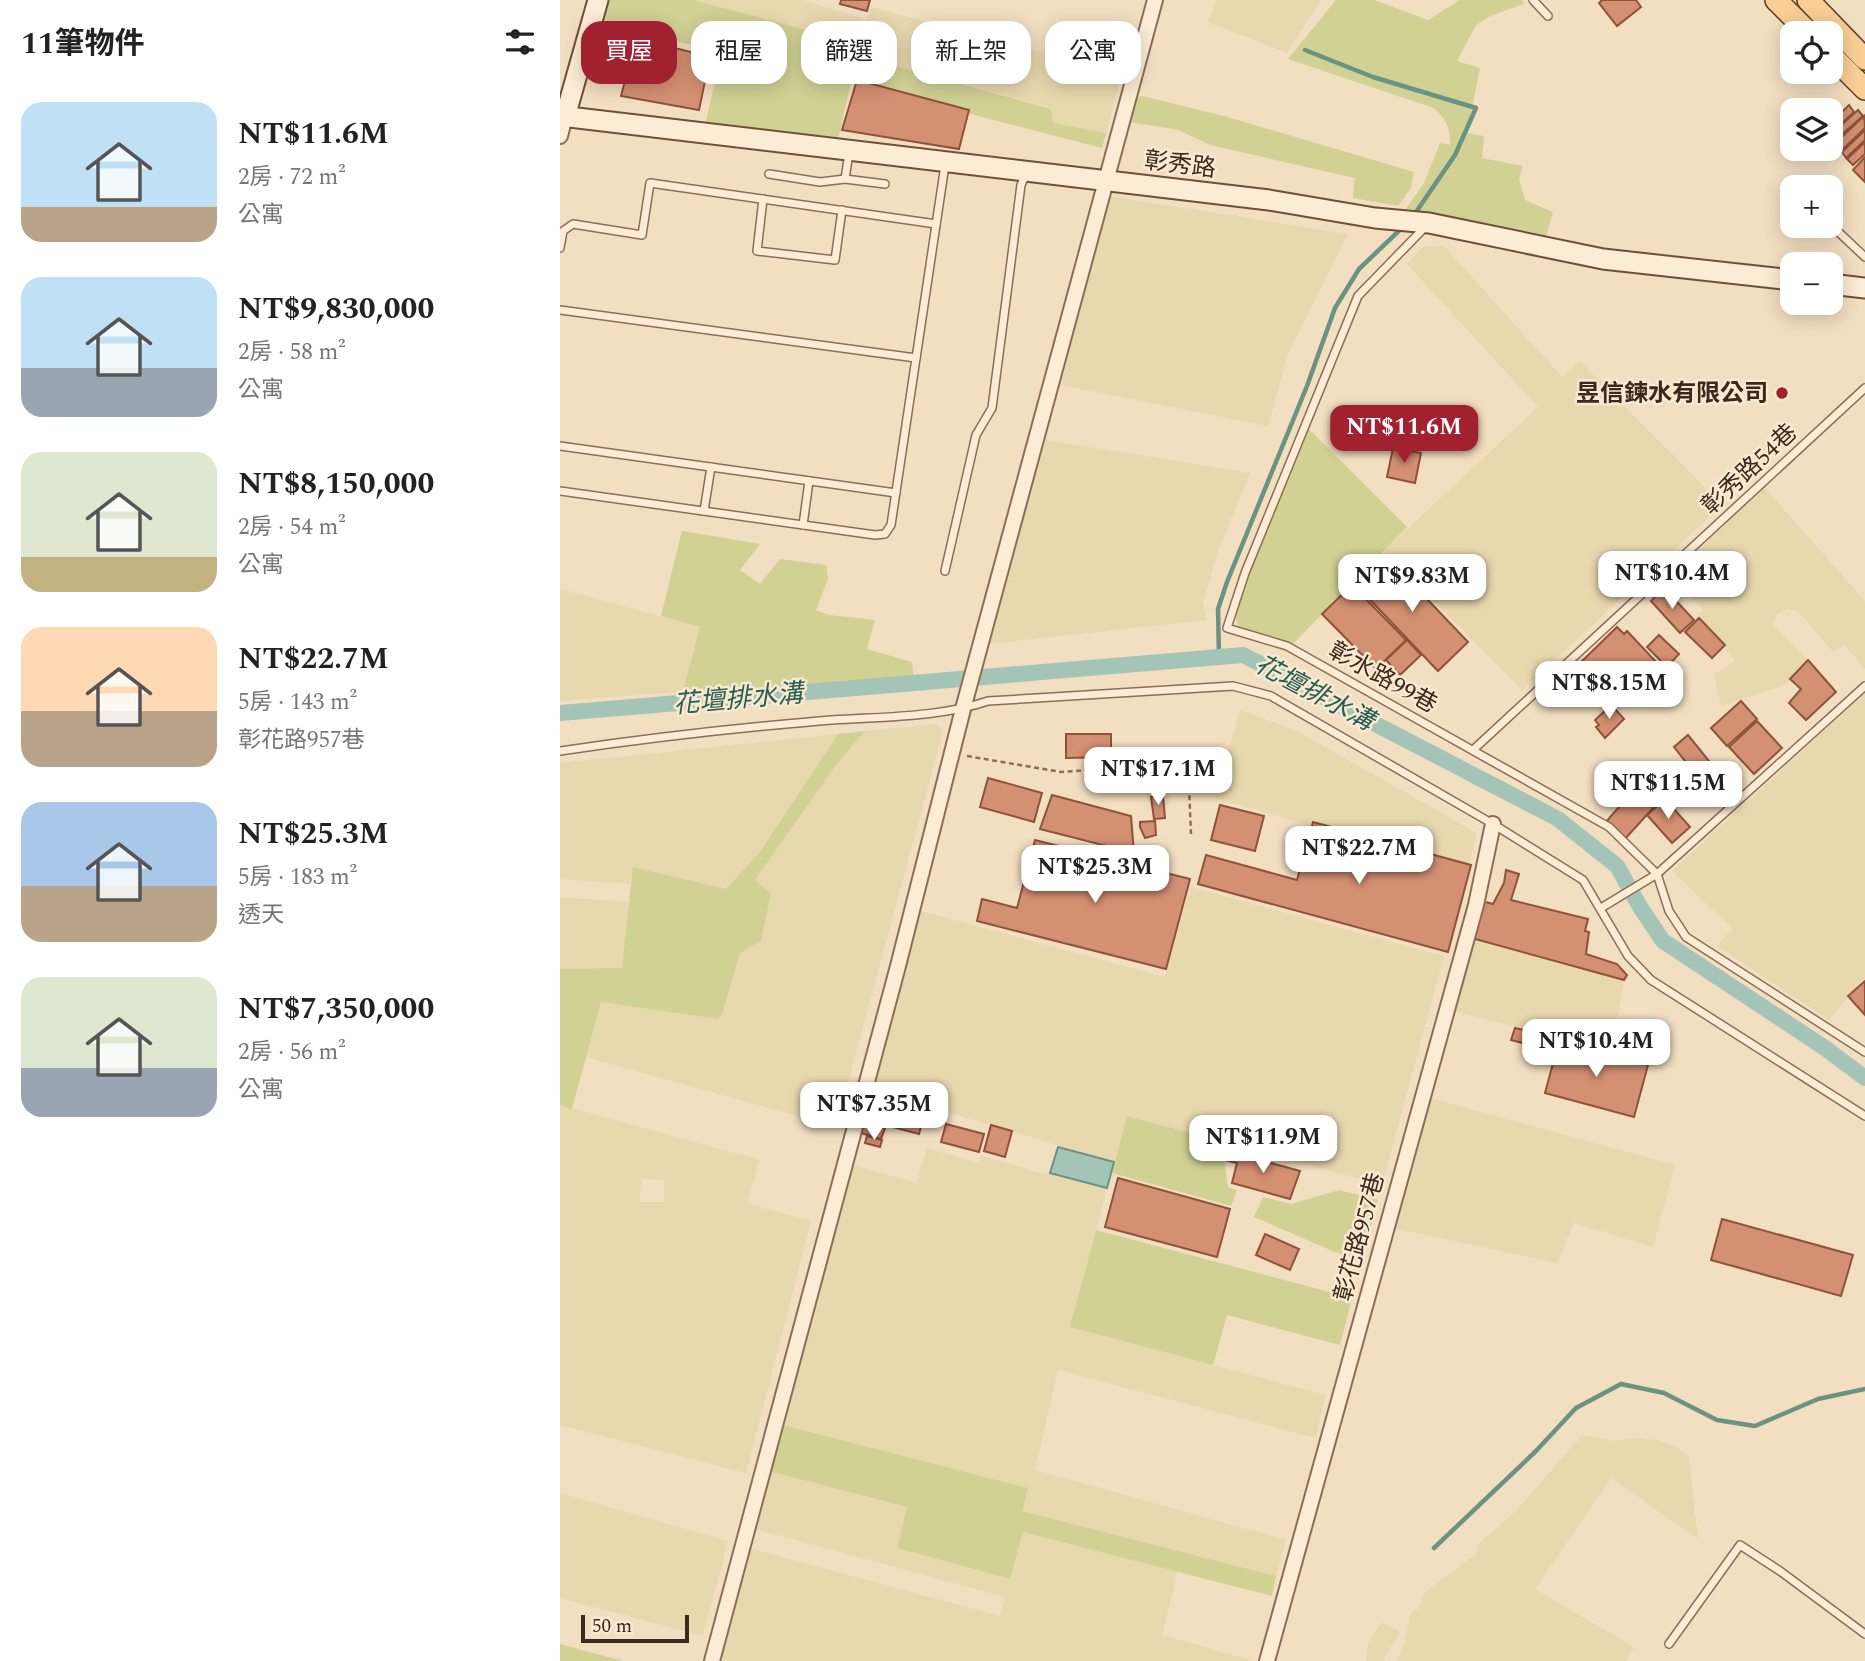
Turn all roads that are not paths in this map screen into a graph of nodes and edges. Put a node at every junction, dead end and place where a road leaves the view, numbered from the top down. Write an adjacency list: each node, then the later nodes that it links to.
1 (598, 0): 11 (street)
2 (1155, 0): 18 (street)
3 (1533, 0): 6 (lane)
4 (1776, 0): 7 (main road)
5 (1808, 0): 8 (main road)
6 (1548, 16)
7 (1797, 21)
8 (1865, 60)
9 (1843, 67): 10 (main road)
10 (1865, 89)
11 (563, 116): 12 (street); 13 (street, 彰秀路)
12 (560, 136)
13 (851, 149): 14 (street, 彰秀路); 17 (lane)
14 (946, 161): 15 (street, 彰秀路); 23 (lane)
15 (1028, 170): 18 (street, 彰秀路); 40 (lane)
16 (769, 174): 17 (lane)
17 (845, 179): 19 (lane)
18 (1108, 180): 22 (street, 彰秀路); 42 (street)
19 (885, 184)
20 (763, 199): 21 (lane); 21 (lane); 25 (lane)
21 (842, 210): 23 (lane)
22 (1429, 223): 27 (street, 彰秀路); 43 (lane, 彰水路99巷)
23 (936, 224): 31 (lane)
24 (1843, 236): 26 (lane)
25 (560, 248)
26 (1865, 257)
27 (1780, 279)
28 (1843, 285): 29 (street)
29 (1865, 288)
30 (560, 310): 31 (lane)
31 (916, 358): 37 (lane)
32 (1865, 388): 43 (lane, 彰秀路54巷)
33 (560, 446): 34 (lane)
34 (710, 467): 35 (lane); 38 (lane)
35 (809, 481): 37 (lane); 39 (lane)
36 (560, 491): 38 (lane)
37 (896, 493): 39 (lane)
38 (704, 511): 39 (lane)
39 (803, 525)
40 (945, 571)
41 (1865, 686): 46 (lane)
42 (963, 709): 44 (lane); 45 (lane); 52 (street)
43 (1473, 750): 46 (lane, 彰水路99巷)
44 (560, 751)
45 (1493, 824): 47 (lane); 53 (street, 彰花路957巷)
46 (1657, 874): 47 (lane); 48 (lane, 彰水路99巷)
47 (1601, 908): 49 (lane)
48 (1865, 1052)
49 (1865, 1116)
50 (1865, 1634): 51 (lane)
51 (1669, 1644)
52 (712, 1661)
53 (1267, 1661)

